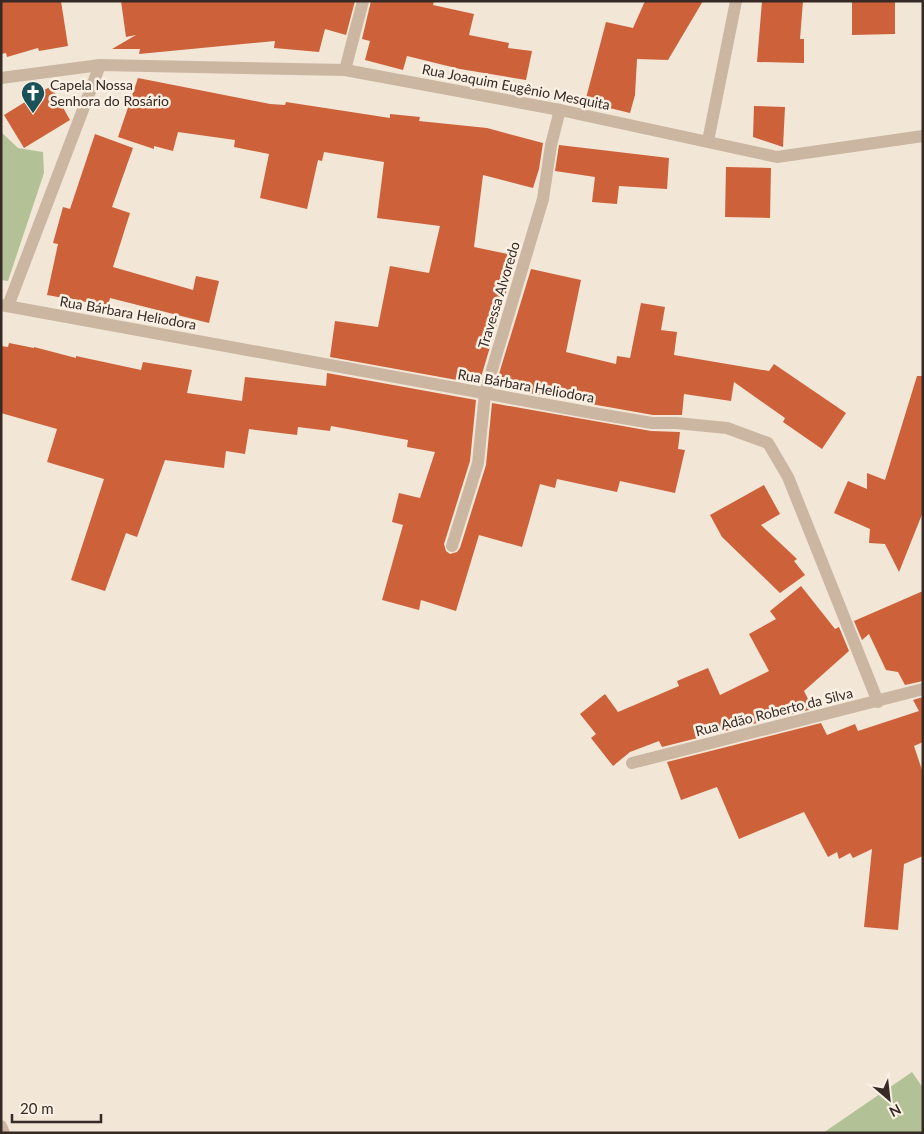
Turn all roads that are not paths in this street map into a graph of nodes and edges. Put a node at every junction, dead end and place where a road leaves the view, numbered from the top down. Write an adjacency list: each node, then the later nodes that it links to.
1 (363, 1): 4 (street)
2 (736, 1): 8 (street)
3 (100, 64): 4 (street, Rua Joaquim Eugênio Mesquita); 5 (street, Rua Joaquim Eugênio Mesquita); 9 (street)
4 (345, 70): 6 (street, Rua Joaquim Eugênio Mesquita)
5 (1, 78)
6 (560, 110): 8 (street, Rua Joaquim Eugênio Mesquita); 10 (street, Travessa Alvoredo)
7 (923, 136): 8 (street, Rua Joaquim Eugênio Mesquita)
8 (708, 141)
9 (5, 306): 10 (street, Rua Bárbara Heliodora)
10 (485, 393): 11 (street, Travessa Alvoredo); 13 (street, Rua Bárbara Heliodora)
11 (452, 546)
12 (923, 689): 13 (street, Rua Adão Roberto da Silva)
13 (878, 702): 14 (street, Rua Adão Roberto da Silva)
14 (632, 763)
15 (1, 1126): 16 (street)
16 (4, 1133)

